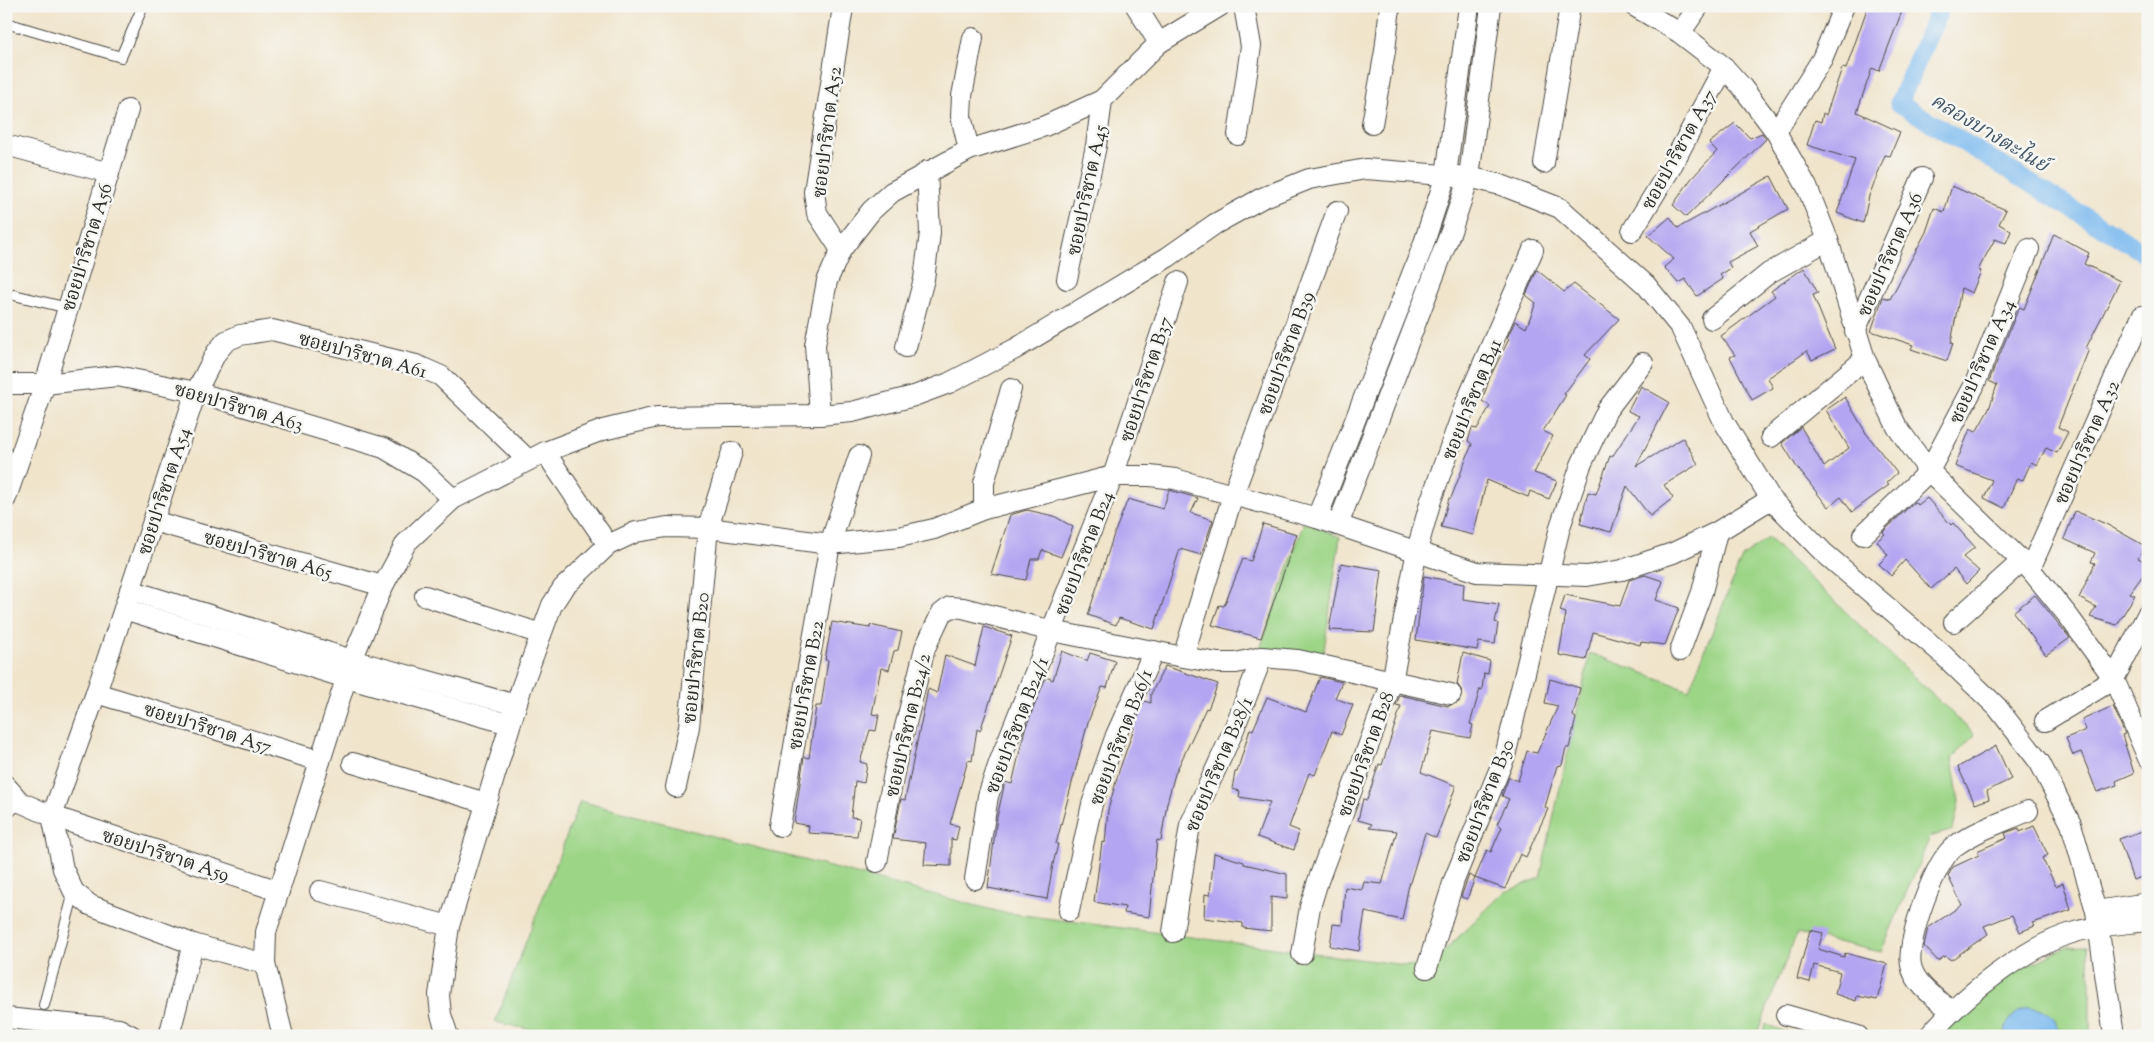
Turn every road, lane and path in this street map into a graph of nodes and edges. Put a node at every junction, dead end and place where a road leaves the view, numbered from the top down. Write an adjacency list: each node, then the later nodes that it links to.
1 (143, 6): 13 (lane)
2 (1136, 6): 16 (street)
3 (1220, 6): 16 (street)
4 (1244, 6): 22 (street)
5 (1390, 6): 20 (street)
6 (1469, 6): 28 (street)
7 (1491, 6): 29 (street)
8 (1570, 6): 25 (street)
9 (1634, 6): 14 (street)
10 (1699, 6): 14 (street)
11 (1844, 6): 21 (street)
12 (843, 7): 35 (street, ซอยปาริชาต A52)
13 (6, 23)
14 (1680, 33): 17 (street)
15 (972, 38): 24 (street)
16 (1159, 43): 18 (street)
17 (1724, 67): 21 (street); 32 (street, ซอยปาริชาต A37)
18 (1102, 100): 24 (street); 37 (street, ซอยปาริชาต A45)
19 (128, 110): 27 (street, ซอยปาริชาต A56)
20 (1372, 124)
21 (1776, 132): 33 (street)
22 (1238, 135)
23 (6, 145): 27 (street)
24 (969, 150): 26 (street)
25 (1544, 163)
26 (927, 171): 35 (street); 44 (street)
27 (109, 173): 40 (street, ซอยปาริชาต A56)
28 (1446, 175): 29 (street); 51 (street); 63 (street)
29 (1469, 177): 61 (street); 65 (street)
30 (1922, 178): 43 (street, ซอยปาริชาต A36)
31 (1337, 211): 58 (street, ซอยปาริชาต B39)
32 (1632, 231)
33 (1828, 240): 42 (street); 43 (street)
34 (2029, 249): 56 (street, ซอยปาริชาต A34)
35 (841, 250): 51 (street)
36 (1533, 250): 71 (street, ซอยปาริชาต B41)
37 (1067, 279)
38 (1178, 282): 57 (street, ซอยปาริชาต B37)
39 (14, 295): 40 (lane)
40 (68, 308): 48 (street, ซอยปาริชาต A56)
41 (2142, 316): 72 (street, ซอยปาริชาต A32)
42 (1712, 319)
43 (1855, 331): 45 (street)
44 (906, 346)
45 (1865, 359): 52 (street); 56 (street)
46 (1642, 363): 73 (street, ซอยปาริชาต B30)
47 (6, 384): 48 (street, ซอยปาริชาต A63)
48 (45, 384): 50 (street, ซอยปาริชาต A63); 59 (street, ซอยปาริชาต A56)
49 (1011, 389): 62 (street)
50 (196, 392): 54 (street, ซอยปาริชาต A61); 60 (street, ซอยปาริชาต A63); 64 (street, ซอยปาริชาต A54)
51 (820, 415): 54 (street)
52 (1771, 437)
53 (732, 452): 66 (street, ซอยปาริชาต B20)
54 (536, 456): 60 (street); 70 (street, ซอยปาริชาต A61)
55 (860, 456): 69 (street, ซอยปาริชาต B22)
56 (1929, 471): 68 (street, ซอยปาริชาต A34); 72 (street)
57 (1113, 476): 58 (street); 62 (street); 80 (street, ซอยปาริชาต B24)
58 (1233, 495): 63 (street); 85 (street, ซอยปาริชาต B39)
59 (6, 498)
60 (453, 499): 74 (street)
61 (1771, 499): 67 (street); 111 (street)
62 (984, 509): 69 (street)
63 (1317, 518): 65 (street)
64 (153, 521): 74 (street, ซอยปาริชาต A65); 75 (street, ซอยปาริชาต A54)
65 (1338, 525): 71 (street)
66 (708, 528): 69 (street); 70 (street); 98 (street, ซอยปาริชาต B20)
67 (1717, 532): 73 (street); 83 (street)
68 (1863, 535)
69 (830, 544): 103 (street, ซอยปาริชาต B22)
70 (608, 545): 81 (street)
71 (1417, 550): 73 (street); 88 (street, ซอยปาริชาต B28)
72 (2026, 565): 79 (street); 87 (street)
73 (1548, 574): 118 (street, ซอยปาริชาต B30)
74 (383, 586): 86 (street)
75 (130, 590): 77 (street, ซอยปาริชาต A54); 86 (street)
76 (425, 596): 81 (street)
77 (124, 609): 86 (street); 89 (street, ซอยปาริชาต A54)
78 (2148, 613): 87 (street)
79 (1954, 622)
80 (1052, 631): 82 (street); 104 (street, ซอยปาริชาต B24/2); 105 (street, ซอยปาริชาต B24/1)
81 (542, 634): 91 (street)
82 (1154, 651): 85 (street); 110 (street, ซอยปาริชาต B26/1)
83 (1680, 651)
84 (1262, 657): 85 (street); 88 (street); 114 (street, ซอยปาริชาต B28/1)
85 (1183, 658)
86 (349, 669): 91 (street); 93 (street); 95 (street)
87 (2114, 679): 92 (street); 94 (street)
88 (1392, 682): 90 (street); 116 (street, ซอยปาริชาต B28)
89 (96, 693): 95 (street, ซอยปาริชาต A57); 102 (street, ซอยปาริชาต A54)
90 (1451, 694)
91 (516, 705): 93 (street)
92 (2045, 721)
93 (509, 724): 99 (street)
94 (2148, 758)
95 (320, 761): 108 (street)
96 (353, 763): 99 (street)
97 (6, 786): 100 (street)
98 (676, 787)
99 (486, 803): 113 (street)
100 (13, 809): 102 (street, ซอยปาริชาต A59)
101 (2028, 811): 120 (street)
102 (52, 816): 107 (street); 108 (street, ซอยปาริชาต A59)
103 (780, 826)
104 (878, 862)
105 (975, 879)
106 (320, 891): 113 (street)
107 (74, 892): 115 (street); 119 (lane)
108 (279, 892): 117 (street)
109 (2148, 903): 111 (street)
110 (1070, 912)
111 (2098, 918): 112 (street); 120 (street); 129 (street)
112 (2148, 921)
113 (449, 926): 126 (street)
114 (1173, 932)
115 (193, 944): 117 (street); 124 (street)
116 (1302, 954)
117 (265, 964): 125 (street)
118 (1427, 968)
119 (44, 1005)
120 (1950, 1011): 128 (street)
121 (1786, 1015): 127 (street)
122 (6, 1018): 123 (street)
123 (132, 1036)
124 (169, 1036)
125 (283, 1036)
126 (448, 1036)
127 (1858, 1036)
128 (1929, 1036)
129 (2114, 1036)

